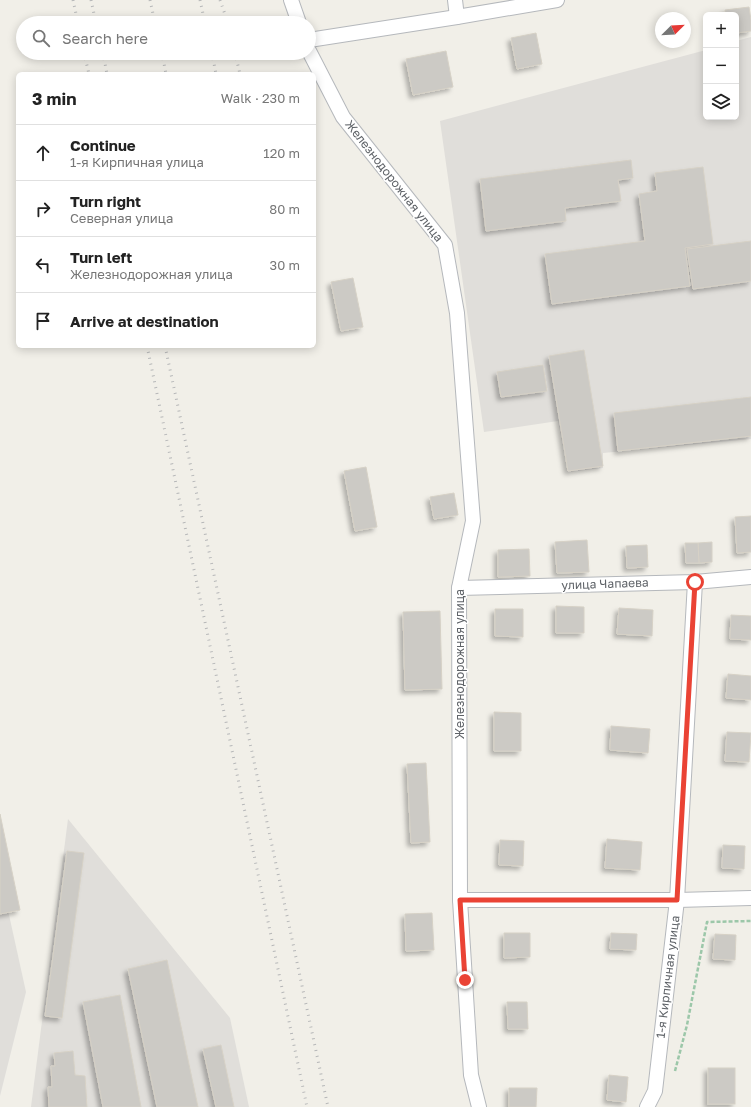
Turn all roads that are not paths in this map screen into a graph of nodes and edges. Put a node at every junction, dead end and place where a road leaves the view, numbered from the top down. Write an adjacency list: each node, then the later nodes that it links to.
1 (292, 0): 4 (street)
2 (455, 0): 5 (street)
3 (557, 0): 5 (street)
4 (296, 16)
5 (457, 18): 6 (street)
6 (316, 39)
7 (314, 60): 10 (street, Железнодорожная улица)
8 (751, 577): 9 (street, улица Чапаева)
9 (695, 582): 10 (street, улица Чапаева); 13 (street, 1-я Кирпичная улица)
10 (458, 588): 12 (street, Железнодорожная улица)
11 (751, 898): 13 (street)
12 (460, 900): 13 (street); 14 (street, Железнодорожная улица)
13 (677, 900): 15 (street, 1-я Кирпичная улица)
14 (478, 1107)
15 (647, 1107)

